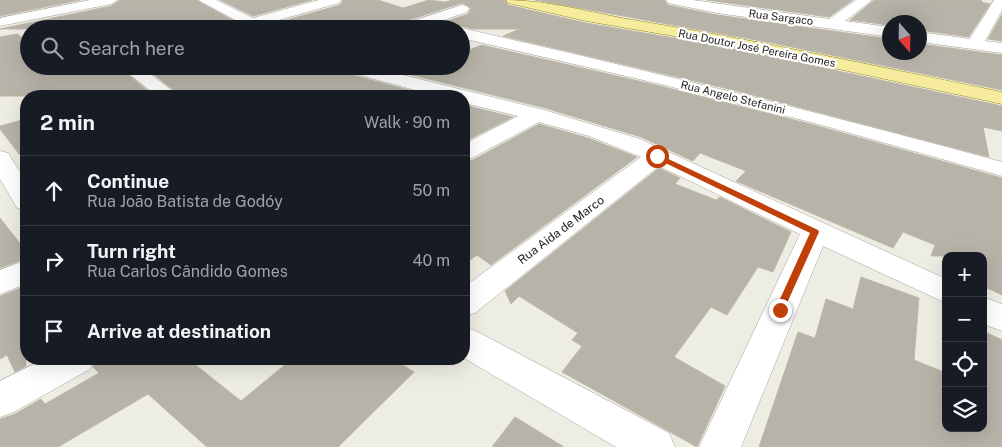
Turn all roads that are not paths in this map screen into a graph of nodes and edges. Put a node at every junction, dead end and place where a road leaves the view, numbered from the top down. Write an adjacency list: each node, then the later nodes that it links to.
1 (111, 0): 9 (street)
2 (205, 0): 12 (street)
3 (334, 0): 13 (street)
4 (513, 0): 26 (main road, Rua Doutor José Pereira Gomes)
5 (673, 0): 16 (street, Rua Sargaco)
6 (847, 0): 8 (street)
7 (1001, 0): 20 (street)
8 (864, 1): 16 (street)
9 (63, 9): 11 (street); 15 (street)
10 (462, 9): 14 (street)
11 (75, 20)
12 (246, 20)
13 (276, 20)
14 (430, 20)
15 (0, 22)
16 (832, 24): 17 (street, Rua Sargaco)
17 (882, 31)
18 (470, 35): 32 (street, Rua Angelo Stefanini)
19 (927, 38): 20 (street)
20 (974, 45): 21 (street)
21 (1002, 48)
22 (140, 75): 24 (street)
23 (377, 75): 25 (street)
24 (161, 90)
25 (432, 90)
26 (1002, 98)
27 (470, 99): 28 (street)
28 (537, 114): 29 (street); 30 (street)
29 (470, 150)
30 (657, 156): 34 (street); 38 (street, Rua Aida de Marco)
31 (0, 158): 33 (street)
32 (1002, 169)
33 (20, 192)
34 (815, 232): 37 (street); 45 (street)
35 (20, 274): 36 (street)
36 (0, 283)
37 (942, 290)
38 (470, 299)
39 (987, 311): 40 (street)
40 (1002, 318)
41 (470, 344): 44 (street)
42 (66, 365): 43 (street)
43 (0, 400)
44 (654, 447)
45 (720, 447)

